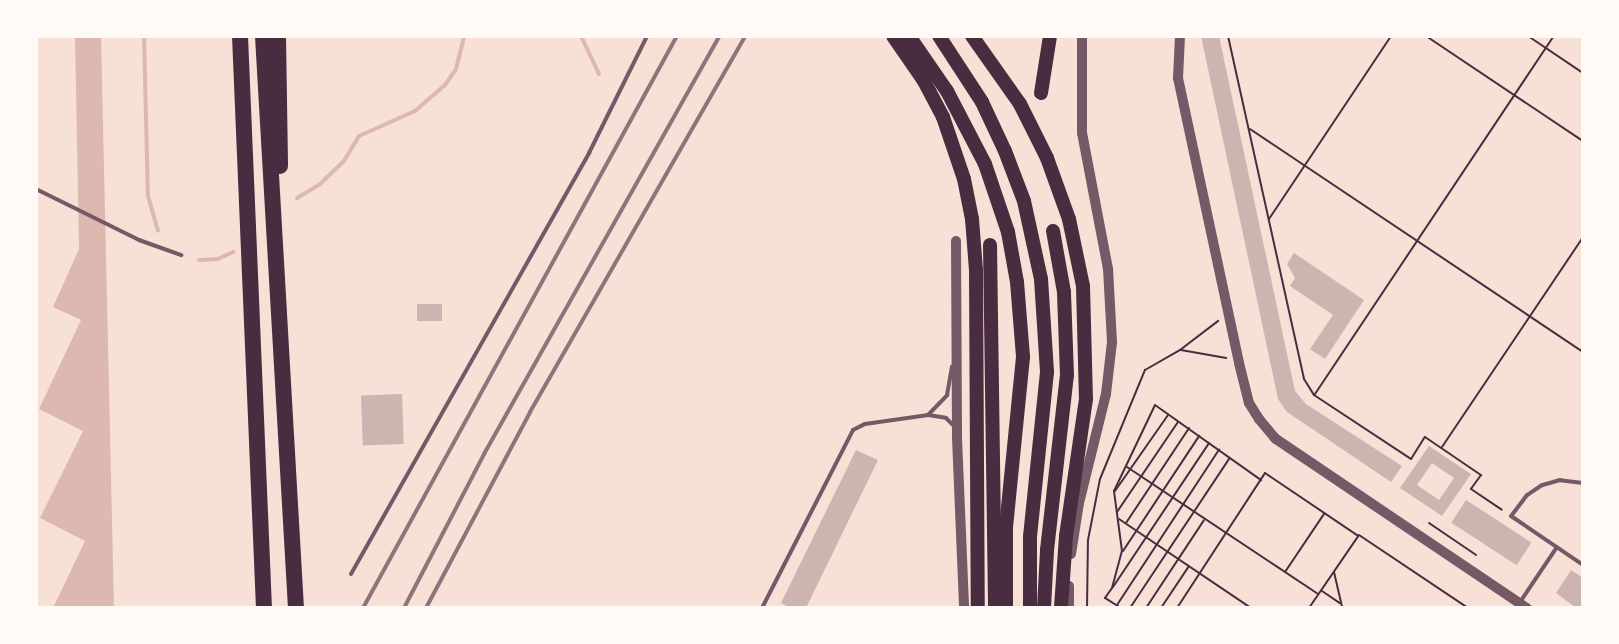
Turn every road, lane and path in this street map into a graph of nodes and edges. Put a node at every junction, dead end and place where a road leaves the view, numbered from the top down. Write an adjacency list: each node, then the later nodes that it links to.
1 (240, 36): 90 (highway)
2 (263, 36): 32 (highway)
3 (278, 36): 32 (highway)
4 (647, 36): 82 (lane)
5 (893, 36): 94 (highway)
6 (909, 36): 96 (highway)
7 (939, 36): 97 (highway)
8 (972, 36): 99 (highway)
9 (1050, 36): 19 (highway)
10 (1082, 36): 100 (street)
11 (1180, 36): 33 (street)
12 (1228, 36): 21 (path)
13 (1391, 36): 23 (path)
14 (1426, 36): 20 (path)
15 (1528, 36): 17 (path)
16 (1554, 36): 17 (path)
17 (1546, 48): 18 (path); 20 (path)
18 (1583, 73)
19 (1041, 93)
20 (1515, 95): 22 (path); 29 (path)
21 (1249, 128): 23 (path); 25 (path)
22 (1583, 141)
23 (1305, 165): 25 (path); 29 (path)
24 (36, 189): 31 (lane)
25 (1268, 220): 39 (path)
26 (1053, 231): 98 (highway)
27 (1583, 237): 34 (path)
28 (956, 241): 35 (street)
29 (1417, 241): 34 (path); 39 (path)
30 (990, 245): 95 (highway)
31 (181, 255)
32 (278, 263): 91 (highway)
33 (1228, 313): 36 (path); 38 (street)
34 (1530, 316): 37 (path); 47 (path)
35 (957, 317): 41 (lane); 45 (street)
36 (1180, 350): 38 (path); 101 (path)
37 (1583, 352)
38 (1239, 363): 88 (street)
39 (1314, 395): 47 (path)
40 (1168, 414): 42 (path); 50 (path); 51 (path)
41 (928, 415): 45 (lane); 92 (lane)
42 (1179, 421): 43 (path); 52 (path)
43 (1189, 428): 44 (path); 55 (path)
44 (1199, 435): 46 (path); 57 (path)
45 (957, 438): 93 (street)
46 (1210, 442): 48 (path); 58 (path)
47 (1442, 448): 63 (path)
48 (1220, 449): 49 (path); 59 (path)
49 (1229, 458): 53 (path); 60 (path)
50 (1126, 466): 51 (path); 56 (path)
51 (1132, 470): 52 (path); 56 (path)
52 (1142, 477): 55 (path); 61 (path)
53 (1261, 480): 62 (path); 69 (path)
54 (1583, 483): 63 (lane)
55 (1152, 484): 57 (path); 67 (path)
56 (1114, 491): 61 (path)
57 (1163, 491): 58 (path); 68 (path)
58 (1173, 497): 59 (path); 71 (path)
59 (1183, 504): 60 (path); 72 (path)
60 (1194, 511): 65 (path); 75 (path)
61 (1117, 512): 64 (path)
62 (1324, 513): 70 (path); 81 (path)
63 (1511, 516): 73 (lane)
64 (1118, 519): 67 (path); 74 (path)
65 (1205, 519): 69 (path); 77 (path)
66 (1429, 523): 76 (path)
67 (1126, 524): 68 (path)
68 (1136, 531): 71 (path); 74 (path)
69 (1226, 533): 81 (path); 83 (path)
70 (1357, 535): 80 (path); 109 (path)
71 (1146, 538): 72 (path); 84 (path)
72 (1157, 545): 75 (path); 89 (path)
73 (1557, 547): 78 (lane); 88 (lane)
74 (1122, 551): 84 (path)
75 (1167, 552): 77 (path); 102 (path)
76 (1476, 555)
77 (1178, 559): 79 (path); 103 (path)
78 (1583, 565)
79 (1189, 566): 83 (path); 104 (path)
80 (1334, 571): 85 (path); 87 (path)
81 (1285, 572): 86 (path)
82 (351, 574)
83 (1200, 574): 105 (path); 106 (path)
84 (1112, 588): 89 (path)
85 (1321, 590): 86 (path); 87 (path)
86 (1318, 594): 107 (path)
87 (1341, 603): 108 (path)
88 (1521, 606)
89 (1119, 607)
90 (264, 608)
91 (296, 608)
92 (762, 608)
93 (964, 608)
94 (978, 608)
95 (995, 608)
96 (1006, 608)
97 (1030, 608)
98 (1044, 608)
99 (1061, 608)
100 (1069, 608)
101 (1087, 608)
102 (1130, 608)
103 (1146, 608)
104 (1161, 608)
105 (1177, 608)
106 (1251, 608)
107 (1309, 608)
108 (1342, 608)
109 (1468, 608)

